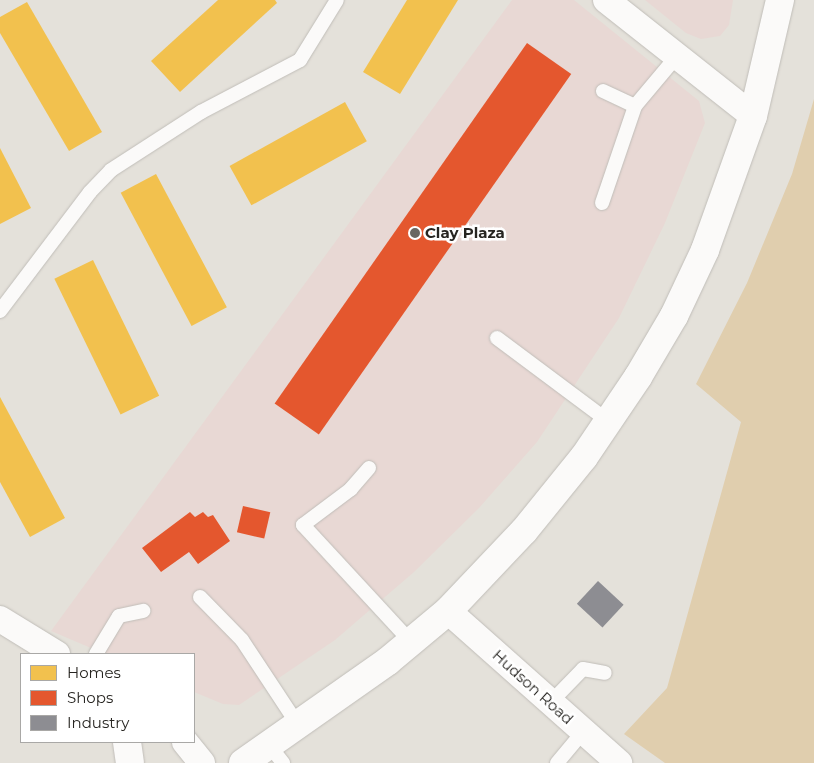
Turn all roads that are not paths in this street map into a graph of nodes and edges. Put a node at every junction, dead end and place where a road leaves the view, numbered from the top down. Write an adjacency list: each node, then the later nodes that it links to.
1 (337, 0): 9 (lane)
2 (606, 0): 4 (street)
3 (780, 0): 7 (highway)
4 (677, 56): 6 (lane); 7 (street)
5 (603, 90): 6 (lane)
6 (635, 106): 8 (lane)
7 (753, 116): 11 (highway)
8 (602, 202)
9 (0, 311)
10 (497, 338): 11 (lane)
11 (608, 421): 15 (highway)
12 (369, 468): 17 (lane)
13 (200, 597): 22 (lane)
14 (143, 611): 19 (lane)
15 (448, 611): 17 (highway); 21 (street, Hudson Road)
16 (0, 619): 18 (street)
17 (411, 642): 22 (highway)
18 (55, 653)
19 (97, 653)
20 (605, 673): 21 (lane)
21 (550, 703): 23 (street, Hudson Road)
22 (298, 726): 26 (highway)
23 (583, 732): 30 (lane); 31 (street, Hudson Road)
24 (127, 743): 27 (highway)
25 (186, 743): 28 (street)
26 (276, 754): 29 (highway)
27 (130, 763)
28 (202, 763)
29 (243, 763)
30 (557, 763)
31 (619, 763)

